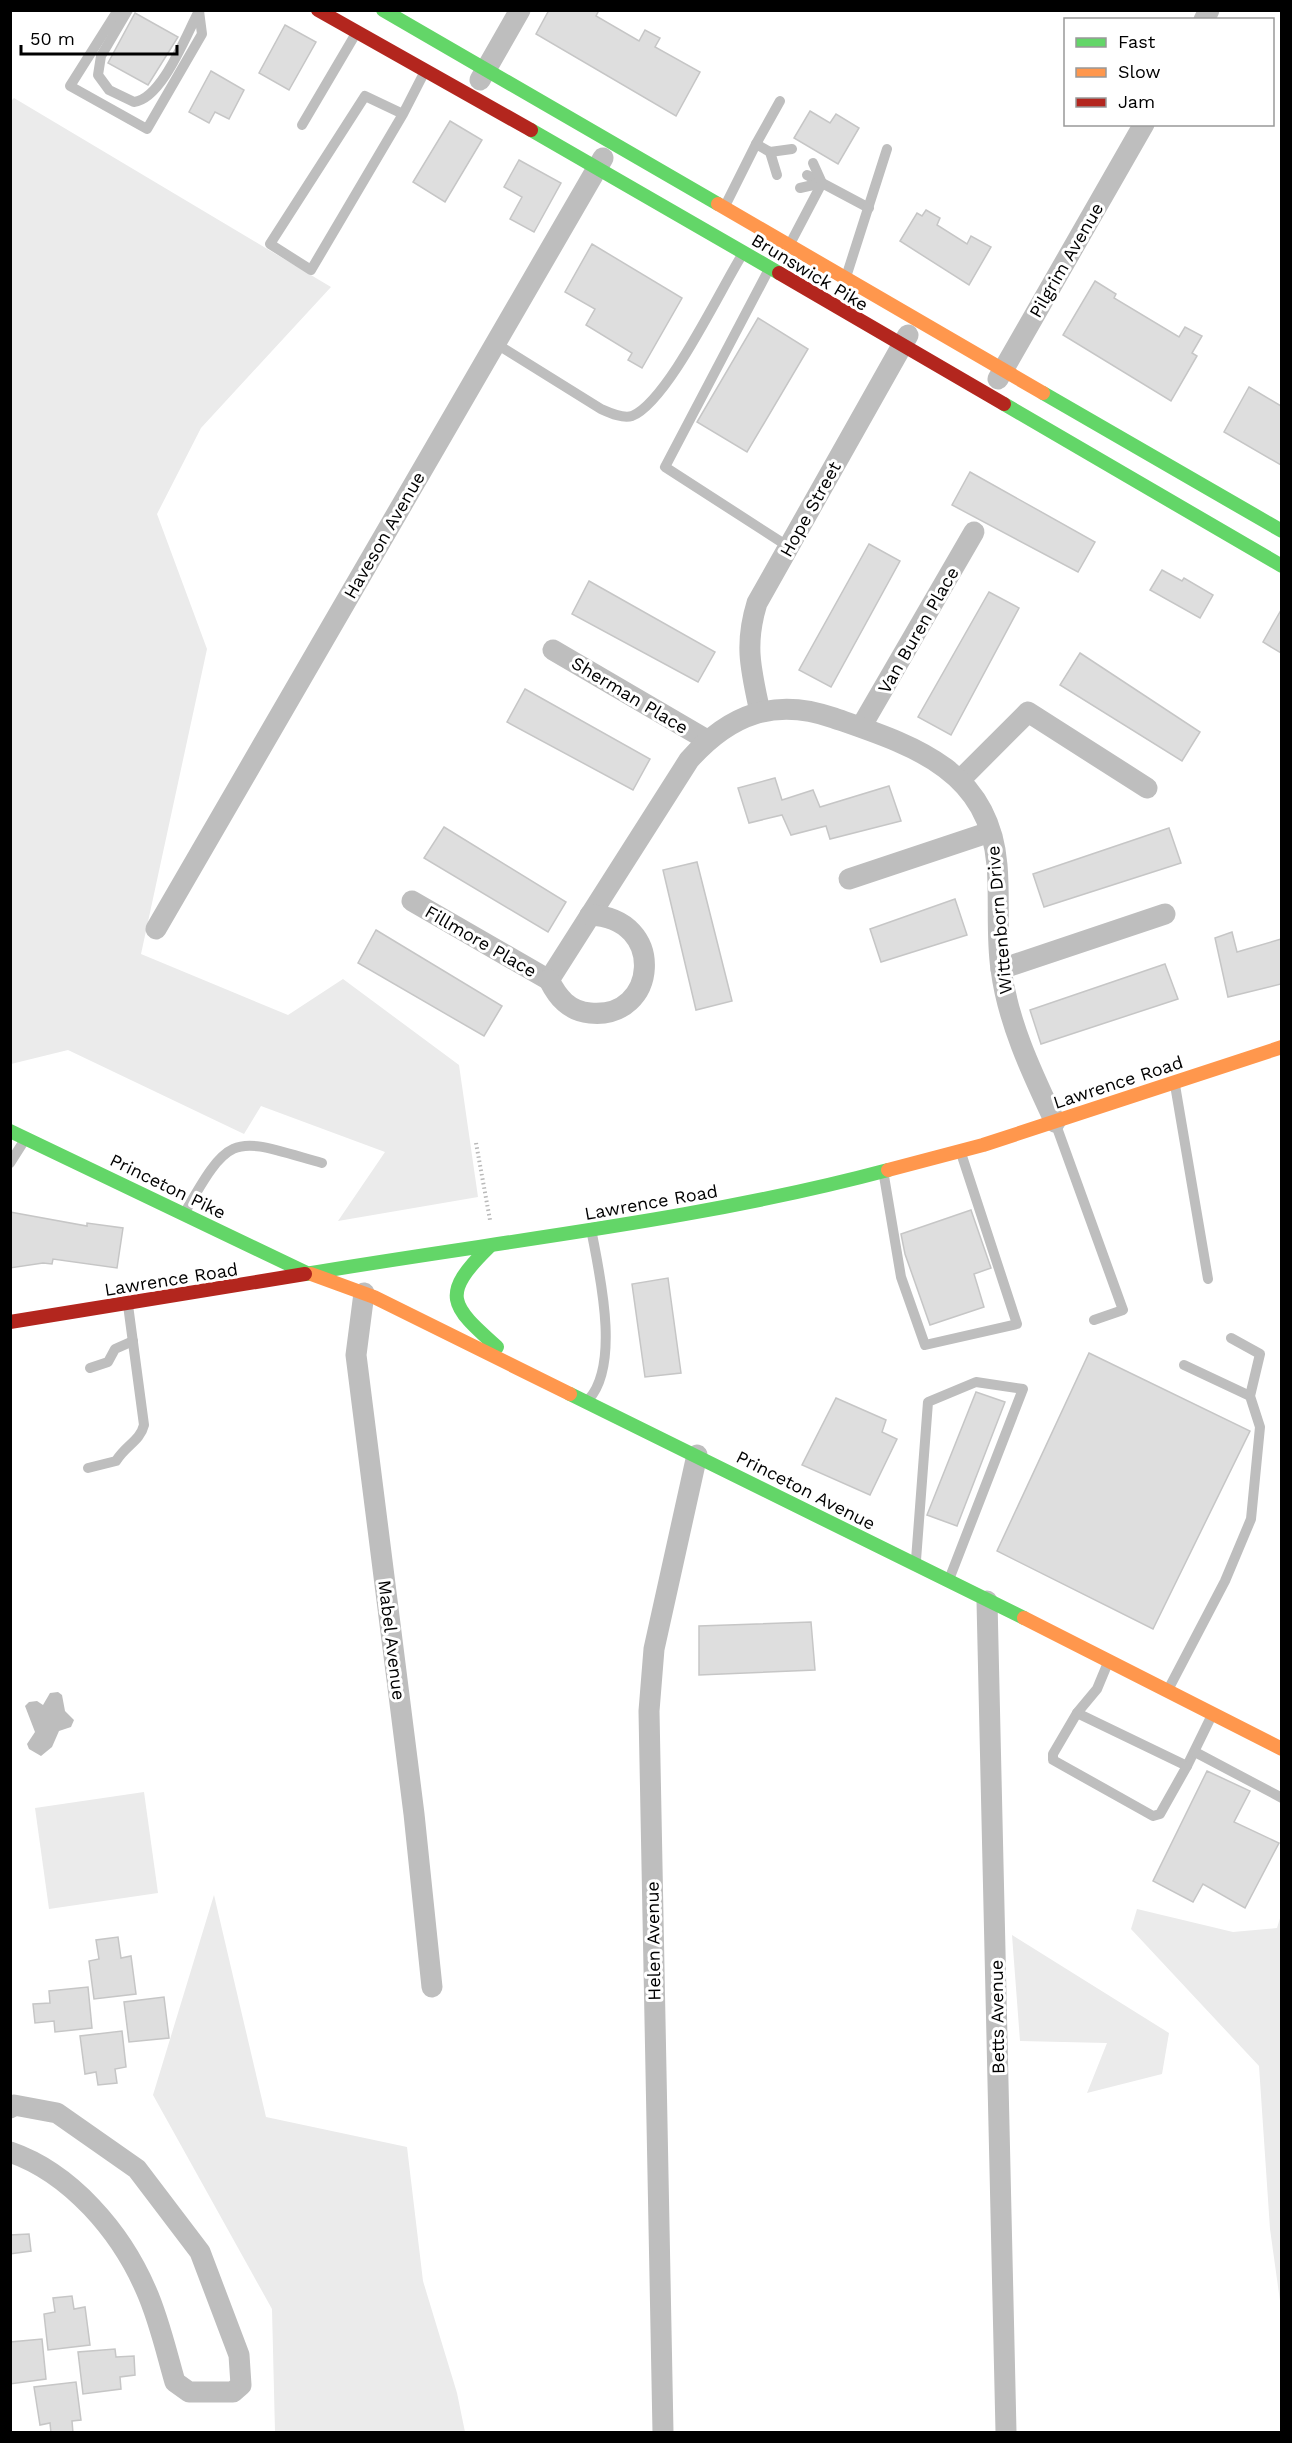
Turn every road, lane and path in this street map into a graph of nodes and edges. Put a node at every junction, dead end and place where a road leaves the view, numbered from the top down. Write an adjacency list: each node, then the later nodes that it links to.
1 (118, 10): 6 (lane)
2 (128, 10): 6 (lane)
3 (318, 10): 7 (main road, Brunswick Pike)
4 (383, 10): 8 (main road, Brunswick Pike)
5 (520, 10): 8 (street)
6 (199, 11)
7 (357, 32): 9 (main road, Brunswick Pike); 13 (lane)
8 (487, 69): 10 (street); 15 (main road, Brunswick Pike)
9 (425, 70): 10 (main road, Brunswick Pike); 12 (lane)
10 (470, 96): 22 (main road, Brunswick Pike)
11 (780, 101): 16 (lane)
12 (403, 114): 12 (lane)
13 (302, 125)
14 (1143, 126): 36 (street, Pilgrim Avenue)
15 (613, 142): 22 (street, Haveson Avenue); 27 (main road, Brunswick Pike)
16 (756, 144): 19 (lane); 27 (lane)
17 (792, 149): 19 (lane)
18 (887, 149): 28 (lane)
19 (770, 152): 20 (lane); 23 (lane)
20 (784, 162)
21 (813, 163): 25 (lane)
22 (597, 167): 30 (main road, Brunswick Pike); 34 (street, Haveson Avenue)
23 (777, 175)
24 (807, 175): 25 (lane)
25 (822, 183): 26 (lane); 28 (lane); 29 (lane)
26 (800, 188)
27 (724, 206): 29 (main road, Brunswick Pike)
28 (868, 208): 32 (lane)
29 (789, 244): 32 (main road, Brunswick Pike)
30 (743, 253): 31 (main road, Brunswick Pike); 34 (lane)
31 (769, 268): 35 (main road, Brunswick Pike); 40 (lane)
32 (846, 277): 33 (main road, Brunswick Pike)
33 (917, 319): 35 (street, Hope Street); 36 (main road, Brunswick Pike)
34 (495, 344): 53 (street, Haveson Avenue)
35 (902, 347): 37 (main road, Brunswick Pike); 40 (street, Hope Street)
36 (1004, 369): 37 (street, Pilgrim Avenue); 38 (main road, Brunswick Pike)
37 (987, 396): 41 (main road, Brunswick Pike)
38 (1281, 531)
39 (974, 532): 44 (street, Van Buren Place)
40 (789, 547): 43 (street, Hope Street)
41 (1279, 560)
42 (553, 650): 45 (street, Sherman Place)
43 (760, 712): 44 (street, Wittenborn Drive); 45 (street, Wittenborn Drive)
44 (861, 727): 46 (street, Wittenborn Drive)
45 (706, 740): 52 (street, Wittenborn Drive)
46 (960, 780): 47 (street); 48 (street, Wittenborn Drive)
47 (1147, 788)
48 (990, 832): 49 (street); 54 (street, Wittenborn Drive)
49 (849, 879)
50 (412, 901): 55 (street, Fillmore Place)
51 (1165, 914): 54 (street)
52 (590, 915): 55 (street, Wittenborn Drive); 55 (street)
53 (156, 929)
54 (1001, 969): 58 (street, Wittenborn Drive)
55 (549, 980)
56 (1281, 1047): 57 (main road, Lawrence Road)
57 (1175, 1082): 58 (main road, Lawrence Road); 71 (lane)
58 (1055, 1122): 62 (main road, Lawrence Road); 74 (lane)
59 (10, 1131): 60 (main road, Princeton Pike)
60 (26, 1138): 63 (lane); 66 (main road, Princeton Pike)
61 (476, 1143): 67 (path)
62 (960, 1151): 65 (main road, Lawrence Road); 65 (lane)
63 (10, 1163)
64 (322, 1163): 66 (lane)
65 (884, 1172): 68 (main road, Lawrence Road)
66 (184, 1214): 70 (main road, Princeton Pike)
67 (490, 1220)
68 (592, 1230): 69 (main road, Lawrence Road); 82 (lane)
69 (489, 1247): 70 (main road, Lawrence Road); 80 (main road)
70 (309, 1274): 72 (main road, Princeton Avenue); 73 (main road, Lawrence Road)
71 (1208, 1279)
72 (364, 1293): 80 (main road, Princeton Avenue); 96 (street, Mabel Avenue)
73 (128, 1304): 75 (main road, Lawrence Road); 77 (lane)
74 (1094, 1320)
75 (10, 1322)
76 (1231, 1338): 81 (lane)
77 (133, 1341): 79 (lane); 84 (lane)
78 (1184, 1365): 81 (lane)
79 (90, 1368)
80 (525, 1372): 82 (main road, Princeton Avenue)
81 (1250, 1396): 89 (lane)
82 (587, 1401): 83 (main road, Princeton Avenue)
83 (697, 1455): 85 (main road, Princeton Avenue); 99 (street, Helen Avenue)
84 (88, 1468)
85 (915, 1565): 86 (main road, Princeton Avenue); 86 (lane)
86 (949, 1580): 87 (main road, Princeton Avenue)
87 (987, 1601): 88 (main road, Princeton Avenue); 100 (street, Betts Avenue)
88 (1109, 1662): 89 (main road, Princeton Avenue); 90 (lane)
89 (1167, 1691): 91 (main road, Princeton Avenue)
90 (1077, 1713): 94 (lane); 94 (lane)
91 (1213, 1714): 92 (main road, Princeton Avenue); 93 (lane)
92 (1281, 1749)
93 (1195, 1752): 94 (lane); 95 (lane)
94 (1187, 1766)
95 (1281, 1798)
96 (432, 1987)
97 (12, 2105): 98 (street)
98 (10, 2152)
99 (663, 2433)
100 (1006, 2433)

